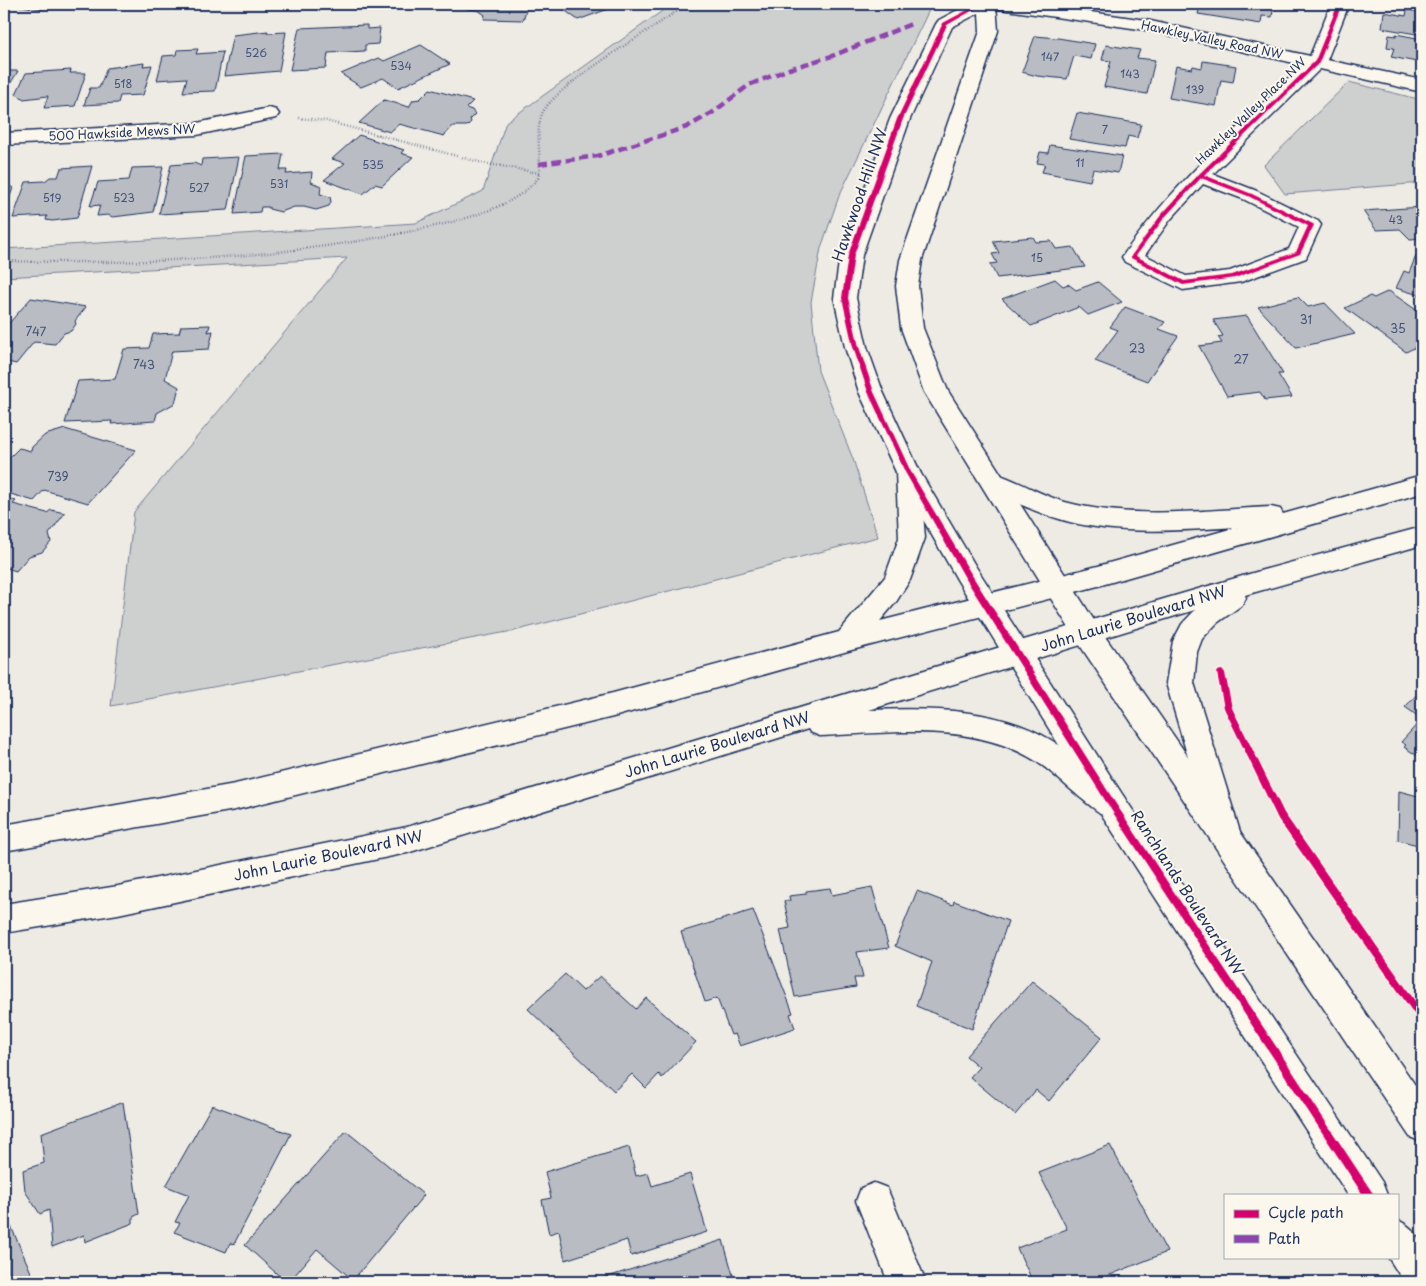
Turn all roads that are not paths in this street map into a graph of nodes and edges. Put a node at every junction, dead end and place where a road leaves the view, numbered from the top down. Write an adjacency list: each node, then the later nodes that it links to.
1 (982, 4): 10 (street, Hawkwood Hill NW)
2 (987, 4): 11 (street)
3 (1000, 4): 5 (street, Hawkley Valley Road NW)
4 (1340, 4): 5 (street)
5 (1318, 62): 6 (street, Hawkley Valley Road NW); 9 (street, Hawkley Valley Place NW)
6 (1422, 86)
7 (269, 114): 8 (street, 500 Hawkside Mews NW)
8 (4, 139)
9 (1200, 176): 9 (street, Hawkley Valley Place NW)
10 (908, 472): 17 (street, Hawkwood Hill NW); 19 (street)
11 (994, 482): 13 (street); 16 (street)
12 (1422, 484): 13 (street)
13 (1312, 514): 16 (street)
14 (1422, 536): 15 (street, John Laurie Boulevard NW)
15 (1263, 580): 18 (street, John Laurie Boulevard NW); 23 (street)
16 (1058, 587): 17 (street); 18 (street)
17 (986, 604): 19 (street); 20 (street, Ranchlands Boulevard NW)
18 (1088, 633): 20 (street, John Laurie Boulevard NW); 23 (street)
19 (848, 640): 24 (street)
20 (1018, 653): 21 (street, John Laurie Boulevard NW); 22 (street, Ranchlands Boulevard NW)
21 (776, 727): 22 (street); 25 (street, John Laurie Boulevard NW)
22 (1113, 806): 27 (street, Ranchlands Boulevard NW)
23 (1226, 835): 26 (street)
24 (4, 838)
25 (4, 919)
26 (1422, 1126)
27 (1368, 1194)
28 (874, 1200): 31 (street)
29 (1398, 1240): 30 (street)
30 (1422, 1276)
31 (907, 1282)

